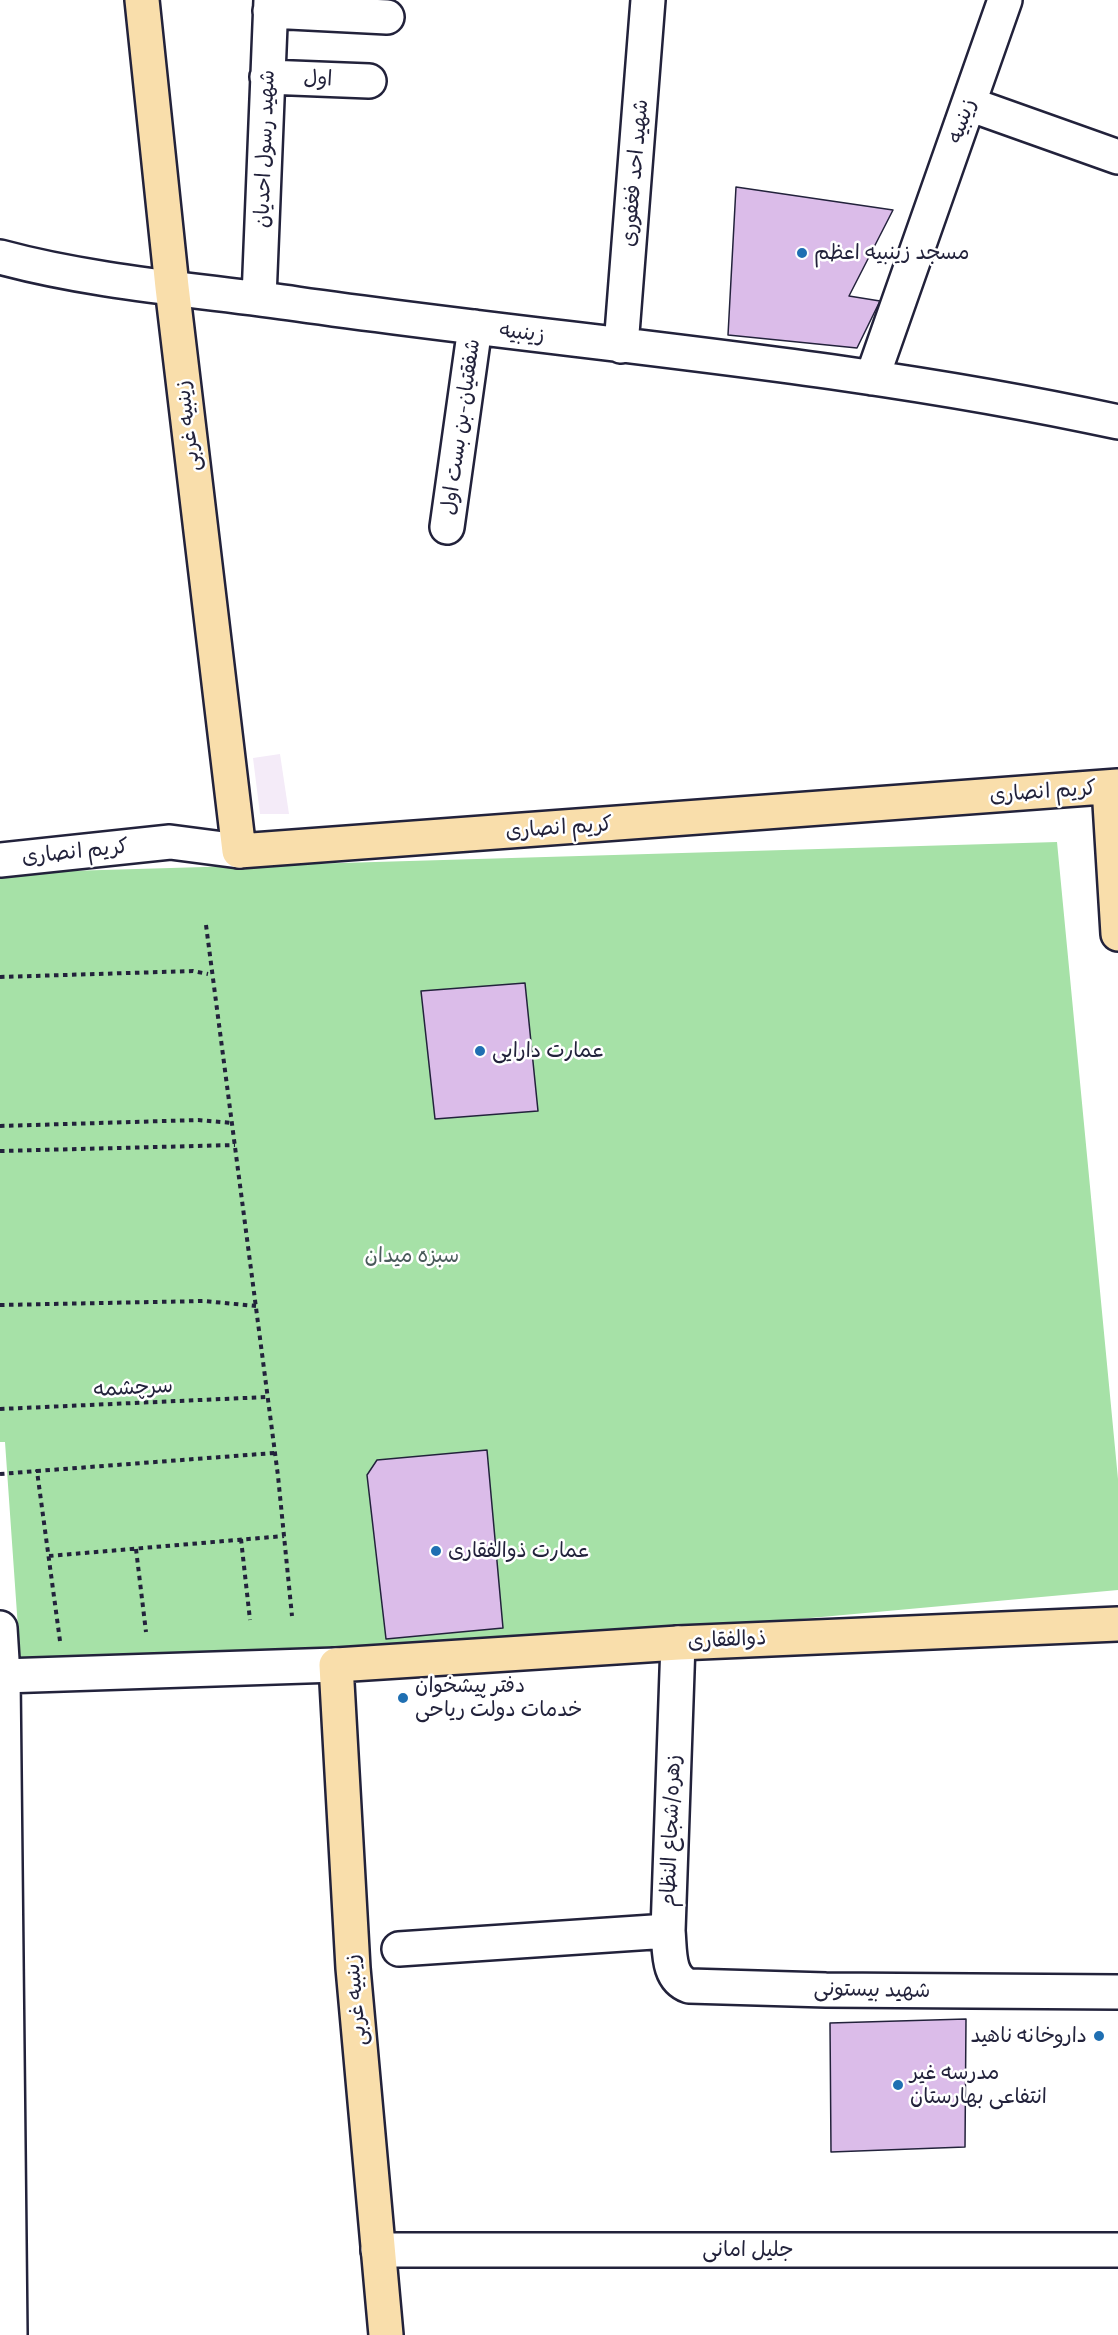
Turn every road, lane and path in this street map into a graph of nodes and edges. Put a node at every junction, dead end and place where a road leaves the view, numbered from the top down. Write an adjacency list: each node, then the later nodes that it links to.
1 (142, 0): 11 (main road, زینبیه غربی)
2 (648, 0): 14 (street, شهید احد فغفوری)
3 (1005, 0): 8 (street, زینبیه)
4 (270, 6): 5 (street); 6 (street, شهید رسول احدیان)
5 (387, 17)
6 (267, 77): 7 (street, اول); 12 (street, شهید رسول احدیان)
7 (369, 81)
8 (969, 104): 9 (street); 15 (street, زینبیه)
9 (1118, 157)
10 (0, 257): 11 (street, زینبیه)
11 (172, 287): 12 (street, زینبیه); 19 (main road, زینبیه غربی)
12 (259, 298): 13 (street, زینبیه)
13 (475, 327): 14 (street, زینبیه); 17 (street, شفقتیان-بن بست اول)
14 (621, 346): 15 (street, زینبیه)
15 (872, 378): 16 (street, زینبیه)
16 (1118, 422)
17 (447, 527)
18 (1113, 787): 19 (main road, کریم انصاری); 22 (main road)
19 (239, 852): 20 (street, کریم انصاری)
20 (0, 860)
21 (206, 925): 25 (path)
22 (1118, 934)
23 (208, 974): 24 (path)
24 (0, 977)
25 (232, 1123): 26 (path); 27 (path)
26 (0, 1126)
27 (235, 1145): 28 (path); 30 (path)
28 (0, 1151)
29 (0, 1305): 30 (path)
30 (256, 1306): 31 (path)
31 (267, 1397): 32 (path, سرچشمه); 33 (path)
32 (0, 1409)
33 (274, 1453): 34 (path); 36 (path)
34 (37, 1471): 35 (path); 39 (path)
35 (0, 1474)
36 (284, 1536): 37 (path); 40 (path)
37 (241, 1539): 38 (path); 41 (path)
38 (136, 1549): 39 (path); 44 (path)
39 (49, 1556): 46 (path)
40 (292, 1616)
41 (250, 1620)
42 (1118, 1624): 45 (main road, ذوالفقاری)
43 (0, 1628): 48 (street)
44 (146, 1632)
45 (678, 1642): 47 (main road, ذوالفقاری); 49 (street, زهره/شجاع النظام)
46 (61, 1645)
47 (336, 1665): 48 (street); 52 (main road, زینبیه غربی)
48 (3, 1676): 54 (street)
49 (668, 1931): 50 (street, زهره/شجاع النظام); 51 (street, شهید بیستونی)
50 (399, 1949)
51 (1118, 1992)
52 (378, 2250): 53 (street, جلیل امانی); 56 (main road, زینبیه غربی)
53 (1118, 2250)
54 (5, 2294): 55 (street)
55 (10, 2335)
56 (386, 2335)

